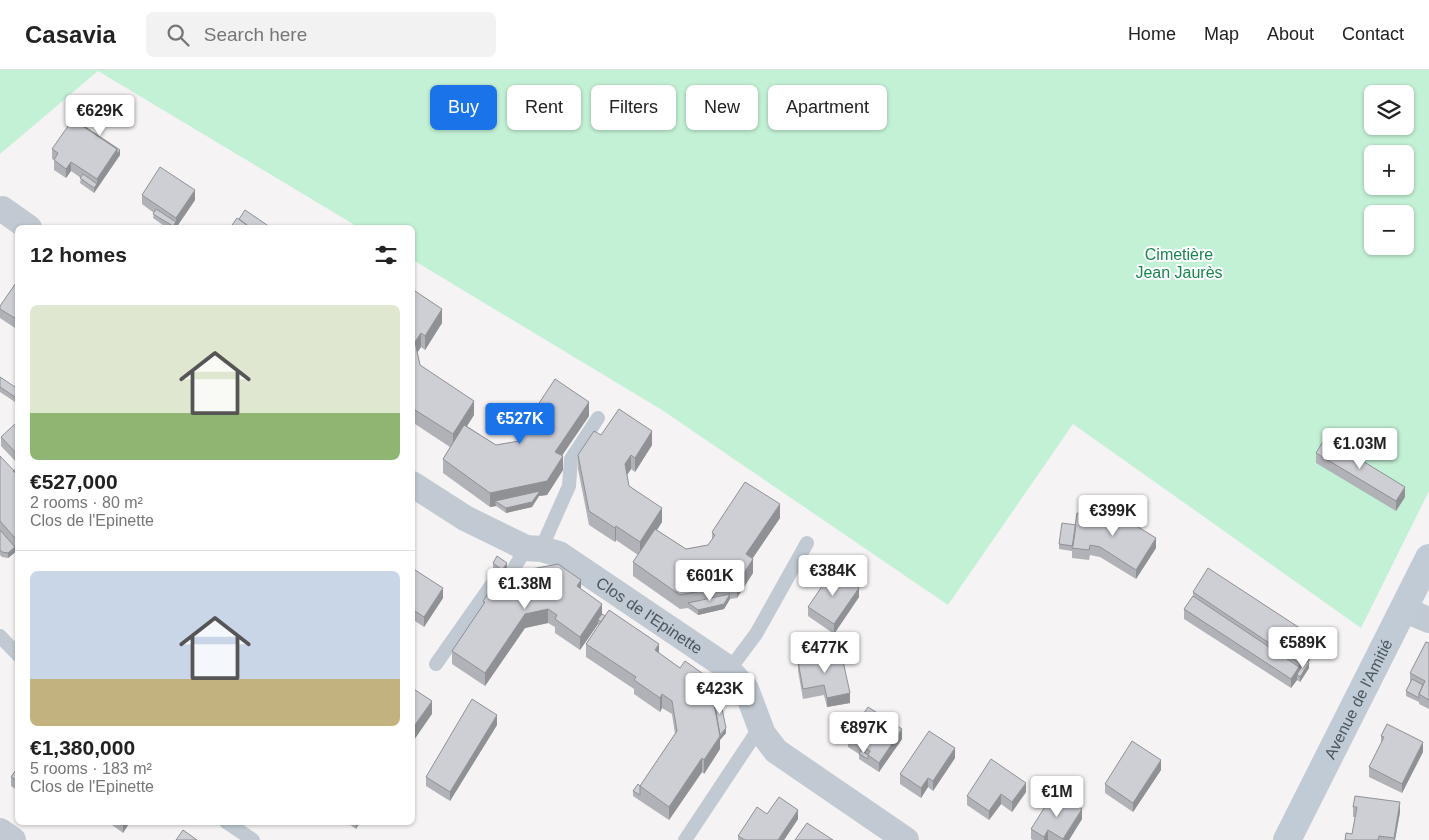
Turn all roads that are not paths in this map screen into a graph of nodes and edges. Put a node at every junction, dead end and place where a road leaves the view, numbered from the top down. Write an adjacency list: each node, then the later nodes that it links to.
1 (2, 209): 2 (street)
2 (26, 225)
3 (598, 418): 6 (lane)
4 (415, 486): 6 (street, Clos de l'Epinette)
5 (807, 543): 13 (lane)
6 (534, 548): 12 (lane); 13 (street, Clos de l'Epinette)
7 (1429, 558): 8 (street, Avenue de l'Amitié)
8 (1403, 609): 9 (street); 21 (street, Avenue de l'Amitié)
9 (1429, 620)
10 (0, 636): 11 (lane)
11 (15, 652)
12 (436, 664)
13 (729, 670): 14 (street, Clos de l'Epinette)
14 (760, 726): 19 (lane); 20 (street, Clos de l'Epinette)
15 (230, 825): 18 (lane)
16 (0, 831): 17 (street)
17 (14, 840)
18 (253, 840)
19 (685, 840)
20 (906, 840)
21 (1287, 840)

